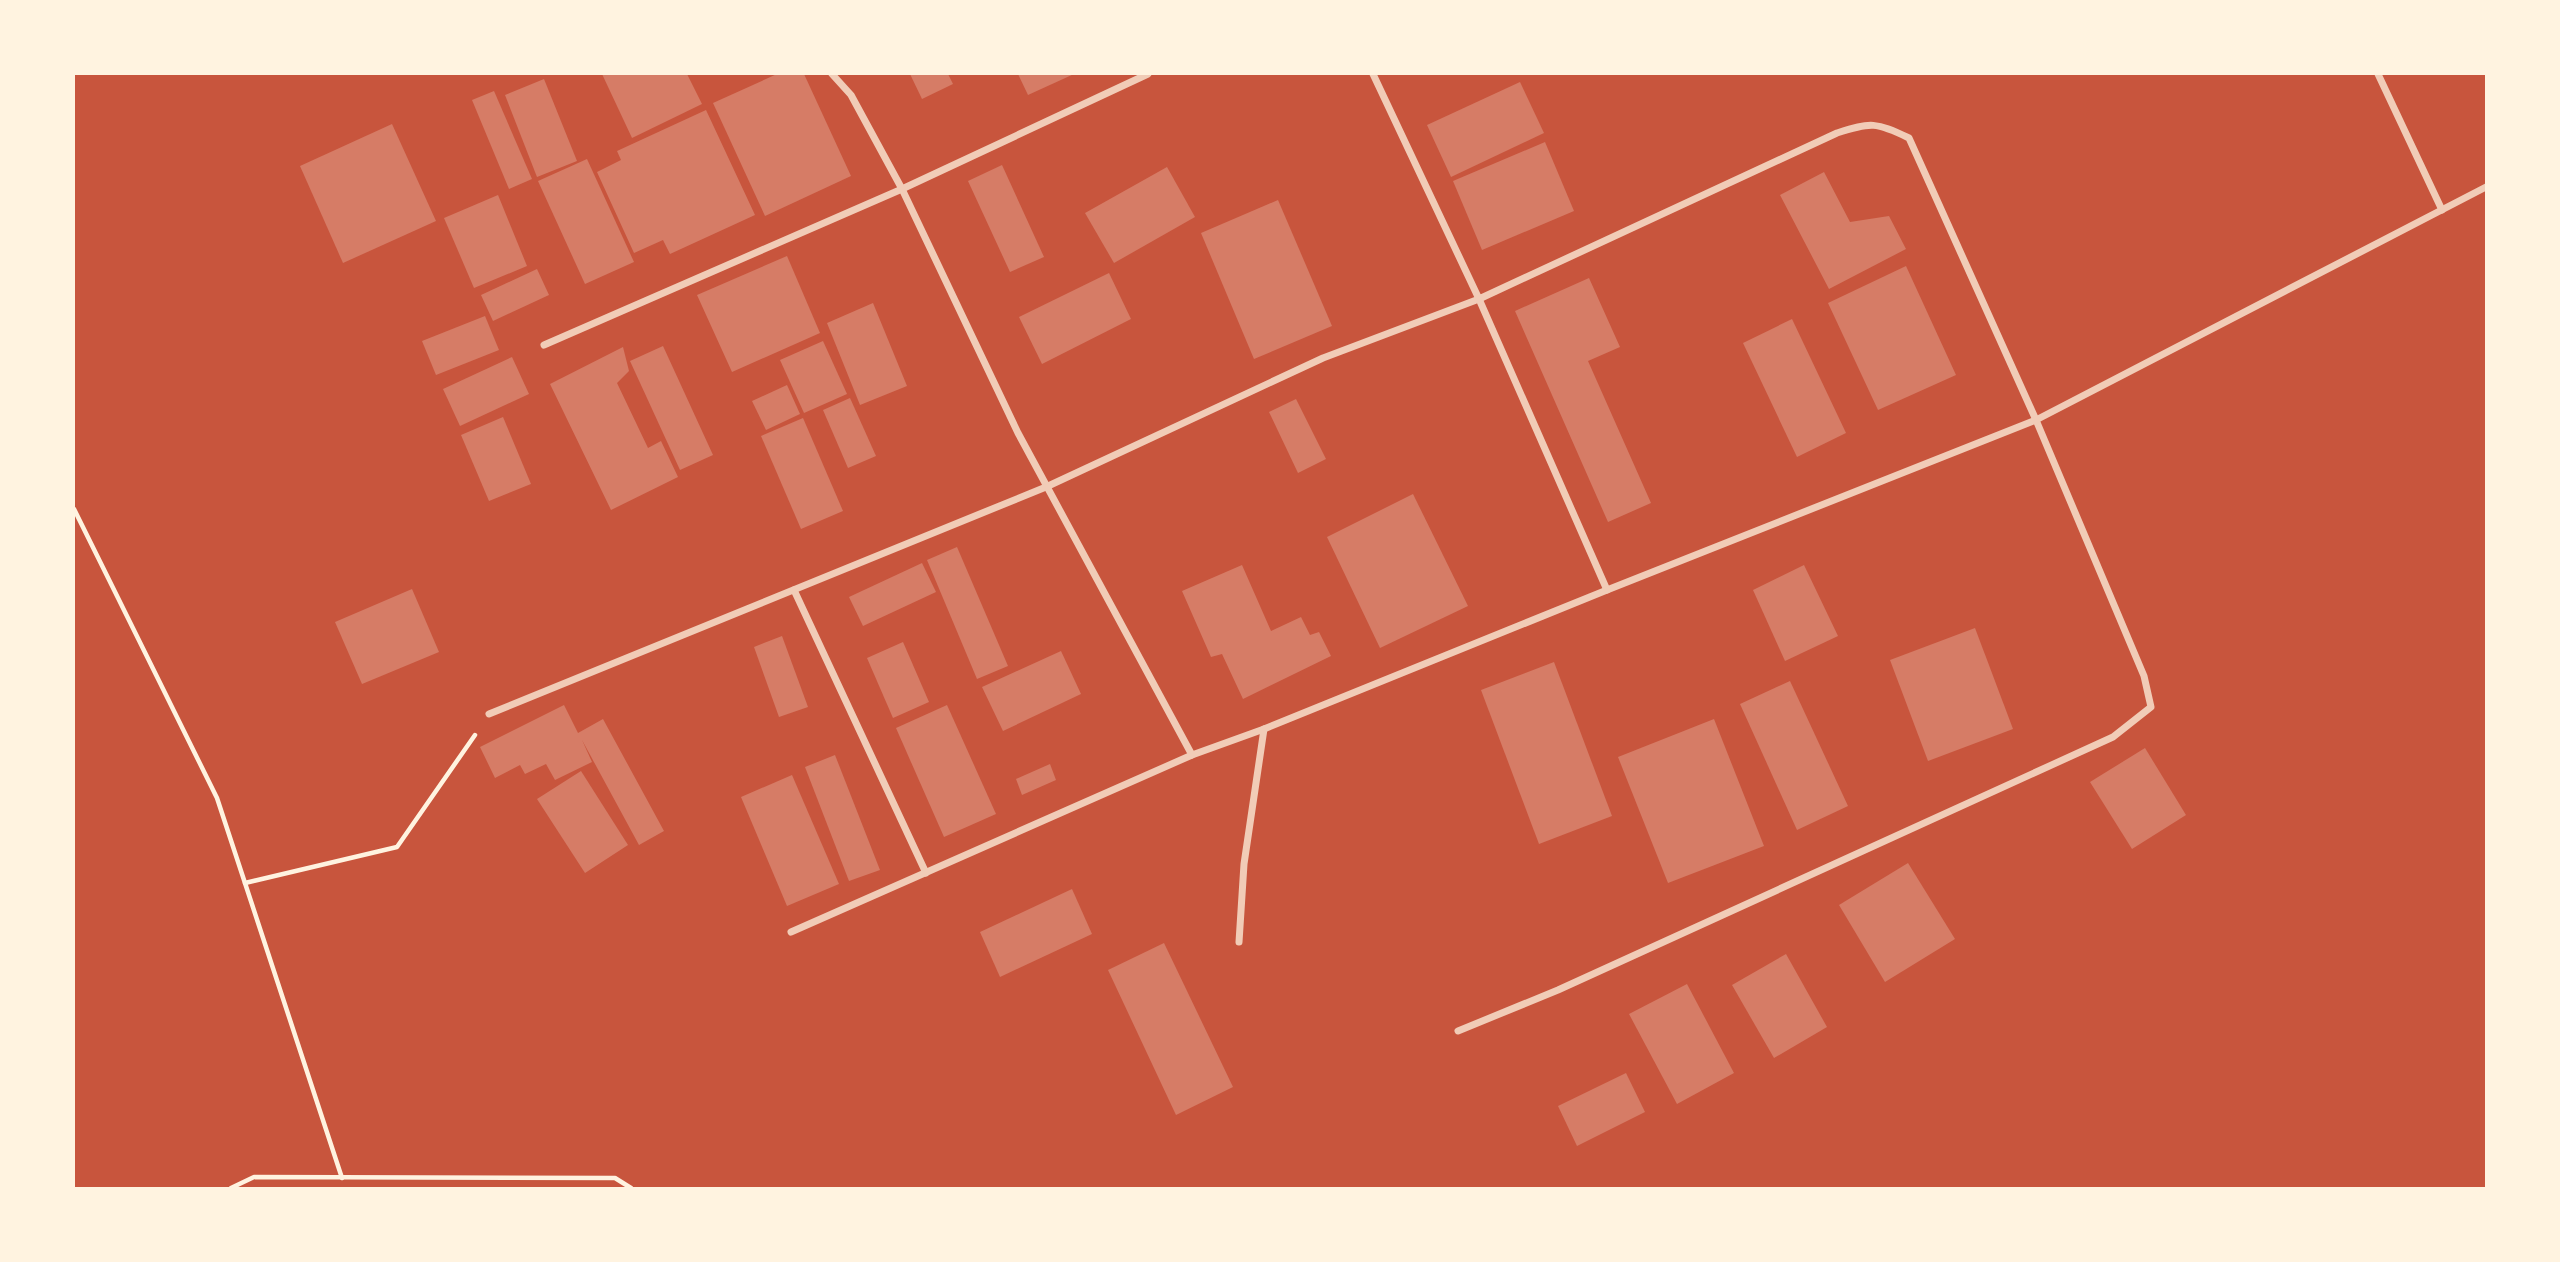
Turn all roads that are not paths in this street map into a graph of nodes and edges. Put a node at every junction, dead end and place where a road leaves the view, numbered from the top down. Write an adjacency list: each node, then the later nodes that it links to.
1 (832, 74): 6 (street)
2 (1148, 74): 6 (street)
3 (1373, 74): 8 (street)
4 (2378, 74): 7 (street)
5 (2487, 187): 7 (street)
6 (902, 189): 9 (street); 11 (street)
7 (2442, 210): 10 (street)
8 (1479, 299): 10 (street); 11 (street); 13 (street)
9 (544, 345)
10 (2036, 421): 13 (street); 20 (street)
11 (1046, 487): 12 (street); 16 (street)
12 (794, 590): 14 (street); 17 (street)
13 (1607, 590): 15 (street)
14 (489, 714)
15 (1264, 729): 16 (street); 19 (street)
16 (1192, 755): 17 (street)
17 (926, 873): 18 (street)
18 (791, 933)
19 (1238, 942)
20 (1458, 1031)

